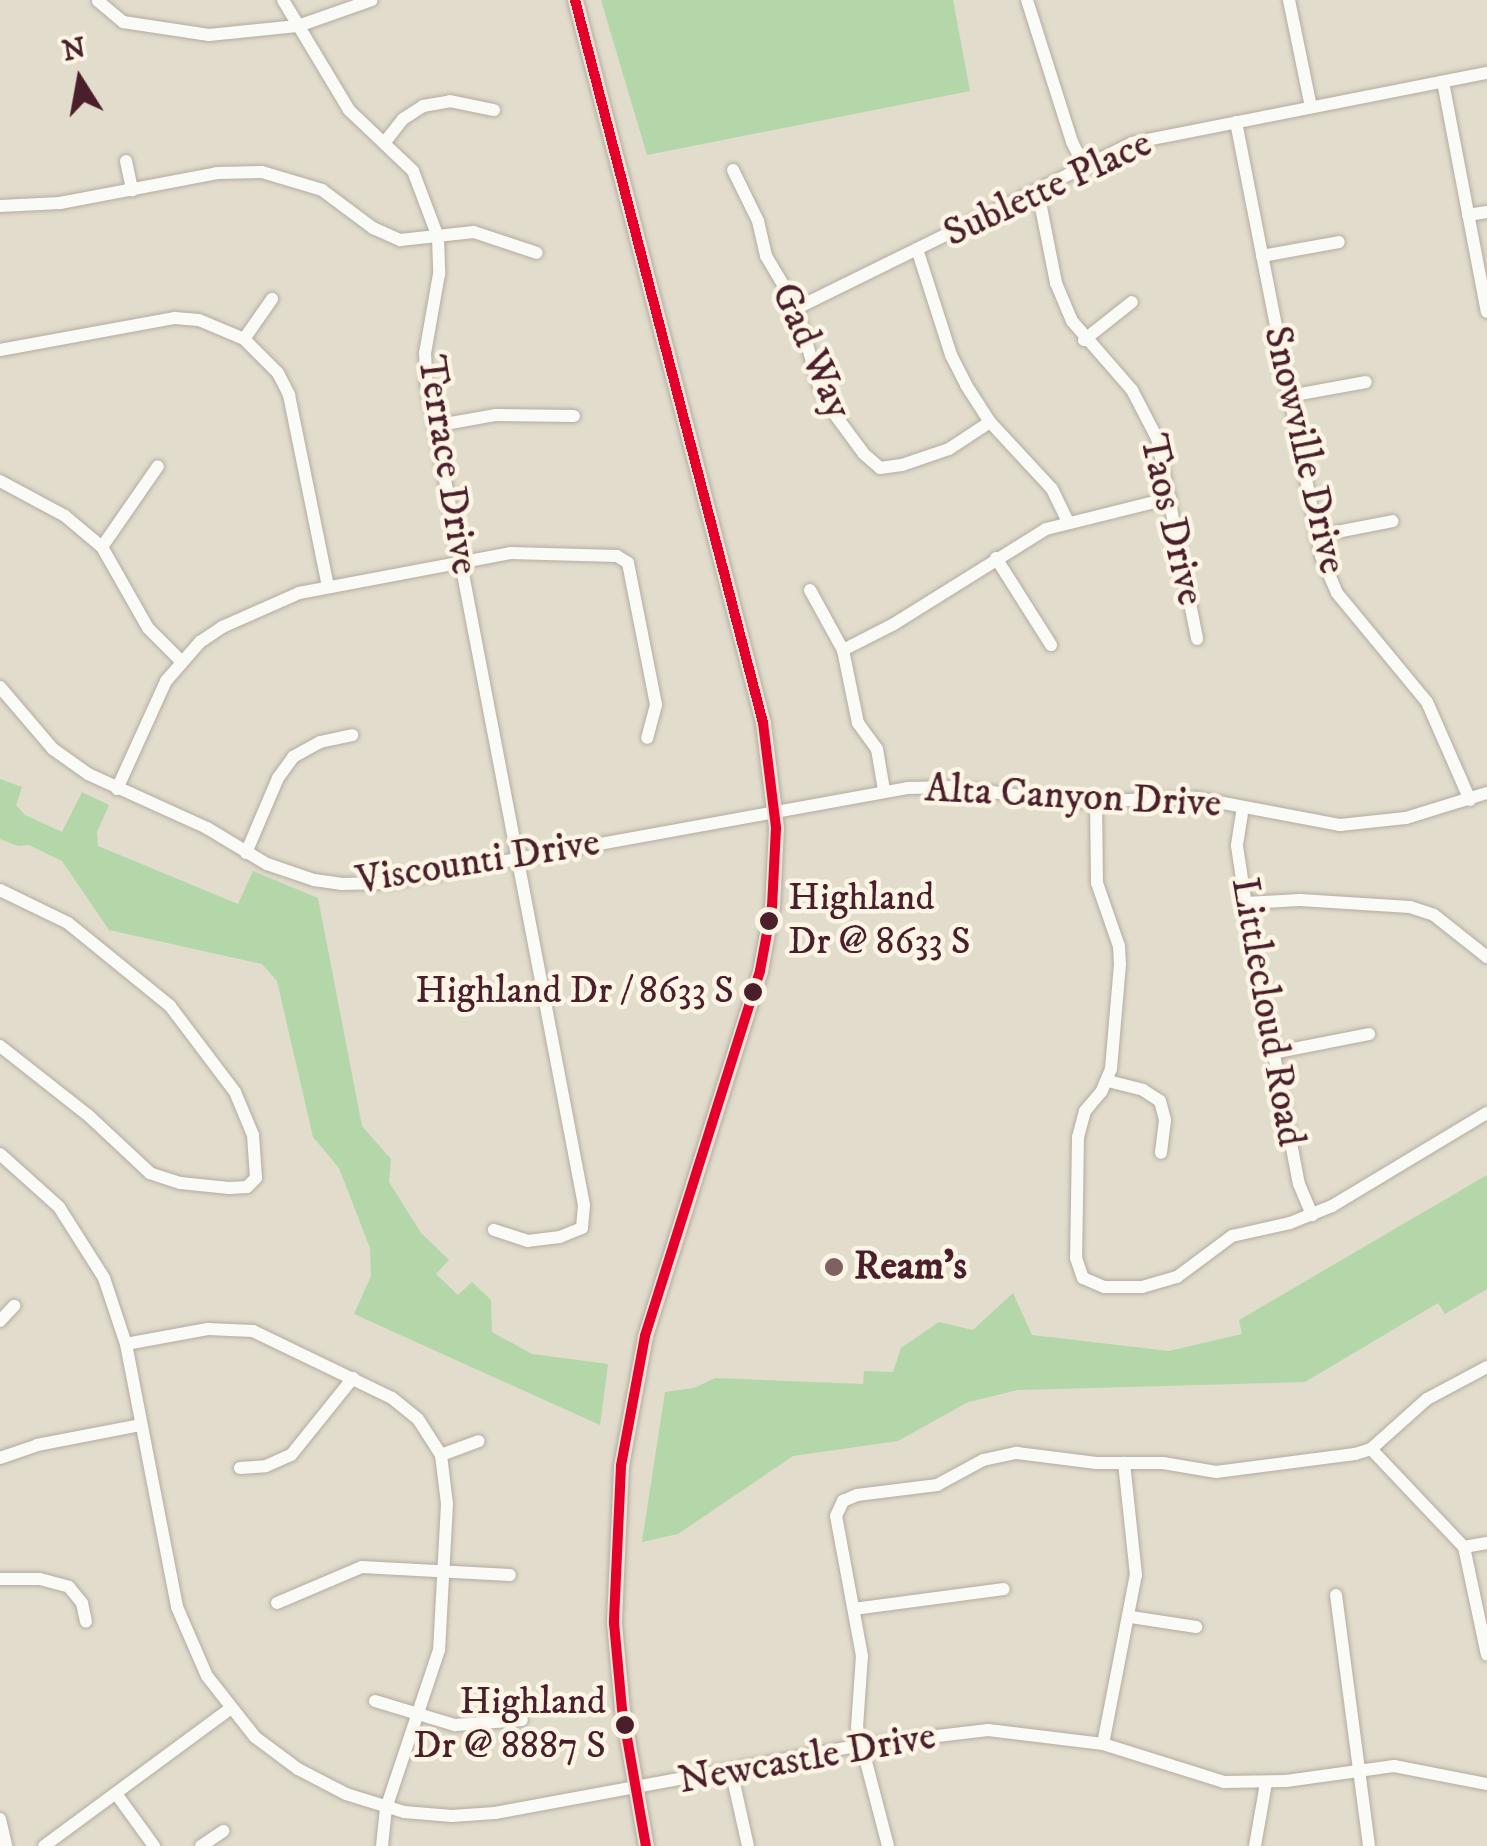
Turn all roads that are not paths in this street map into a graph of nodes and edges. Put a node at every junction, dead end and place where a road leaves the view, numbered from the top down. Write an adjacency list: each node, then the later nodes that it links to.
1 (283, 0): 7 (street, Terrace Drive)
2 (372, 0): 7 (street)
3 (575, 0): 63 (main road)
4 (1026, 0): 15 (street)
5 (1289, 0): 10 (street)
6 (98, 1): 7 (street)
7 (298, 26): 13 (street, Terrace Drive)
8 (1487, 73): 9 (street, Sublette Place)
9 (1443, 82): 10 (street, Sublette Place); 21 (street)
10 (1311, 107): 12 (street, Sublette Place)
11 (494, 110): 13 (street)
12 (1236, 122): 15 (street, Sublette Place); 26 (street, Snowville Drive)
13 (385, 142): 22 (street, Terrace Drive)
14 (126, 161): 17 (street)
15 (1086, 168): 18 (street, Sublette Place)
16 (732, 170): 29 (street, Gad Way)
17 (132, 190): 19 (street); 22 (street)
18 (1038, 192): 24 (street, Sublette Place); 32 (street, Taos Drive)
19 (0, 206)
20 (1487, 212): 21 (street)
21 (1468, 215): 30 (street)
22 (438, 237): 25 (street); 38 (street, Terrace Drive)
23 (1340, 242): 26 (street)
24 (917, 250): 29 (street, Sublette Place); 37 (street)
25 (538, 253)
26 (1262, 256): 35 (street, Snowville Drive)
27 (272, 300): 31 (street)
28 (1132, 302): 32 (street)
29 (797, 308): 37 (street, Gad Way)
30 (1487, 312)
31 (244, 339): 33 (street); 48 (street)
32 (1084, 340): 41 (street, Taos Drive)
33 (0, 350)
34 (1366, 382): 35 (street)
35 (1289, 396): 44 (street, Snowville Drive)
36 (574, 416): 38 (street)
37 (990, 422): 42 (street)
38 (434, 426): 47 (street, Terrace Drive)
39 (158, 466): 45 (street)
40 (0, 481): 45 (street)
41 (1170, 498): 42 (street); 50 (street, Taos Drive)
42 (1067, 520): 46 (street)
43 (1393, 522): 44 (street)
44 (1316, 536): 60 (street, Snowville Drive)
45 (102, 547): 53 (street)
46 (996, 558): 51 (street); 52 (street)
47 (461, 561): 48 (street); 56 (street); 65 (street, Terrace Drive)
48 (328, 586): 53 (street)
49 (810, 590): 52 (street)
50 (1198, 639)
51 (1051, 645)
52 (842, 650): 58 (street)
53 (180, 661): 57 (street)
54 (0, 688): 57 (street, Viscounti Drive)
55 (352, 734): 64 (street)
56 (647, 738)
57 (117, 789): 64 (street, Viscounti Drive)
58 (884, 790): 61 (street, Alta Canyon Drive); 63 (street, Alta Canyon Drive)
59 (1487, 793): 60 (street, Alta Canyon Drive)
60 (1470, 800): 62 (street, Alta Canyon Drive)
61 (1096, 802): 62 (street, Alta Canyon Drive); 72 (street)
62 (1243, 807): 67 (street, Littlecloud Road)
63 (775, 811): 65 (street, Viscounti Drive); 113 (main road)
64 (246, 853): 65 (street, Viscounti Drive)
65 (519, 858): 77 (street, Terrace Drive)
66 (0, 890): 70 (street)
67 (1246, 903): 68 (street); 71 (street, Littlecloud Road)
68 (1487, 957)
69 (1369, 1034): 71 (street)
70 (0, 1046)
71 (1273, 1052): 76 (street, Littlecloud Road)
72 (1108, 1081): 75 (street); 76 (street)
73 (1487, 1113): 76 (street)
74 (0, 1154): 80 (street, Newcastle Drive)
75 (1161, 1154)
76 (1312, 1215)
77 (494, 1230)
78 (14, 1306): 79 (street)
79 (0, 1321)
80 (126, 1344): 82 (street); 83 (street, Newcastle Drive)
81 (1487, 1367): 85 (street)
82 (353, 1378): 86 (street); 89 (street)
83 (141, 1425): 87 (street); 104 (street, Newcastle Drive)
84 (479, 1441): 86 (street)
85 (1371, 1449): 88 (street); 91 (street)
86 (441, 1455): 92 (street)
87 (0, 1458)
88 (1124, 1463): 98 (street); 99 (street)
89 (240, 1468)
90 (1487, 1543): 91 (street)
91 (1464, 1547): 102 (street)
92 (444, 1570): 93 (street); 97 (street); 105 (street)
93 (510, 1576)
94 (0, 1579): 100 (street)
95 (1004, 1589): 98 (street)
96 (1336, 1595): 110 (street)
97 (276, 1602)
98 (854, 1609): 107 (street)
99 (1130, 1617): 101 (street); 108 (street)
100 (86, 1622)
101 (1196, 1627)
102 (1487, 1655)
103 (375, 1701): 105 (street)
104 (230, 1709): 114 (street); 115 (street, Newcastle Drive)
105 (418, 1716): 106 (street); 115 (street)
106 (522, 1720)
107 (861, 1744): 108 (street, Newcastle Drive); 109 (street, Newcastle Drive); 125 (street)
108 (1102, 1744): 111 (street, Newcastle Drive)
109 (731, 1770): 113 (street, Newcastle Drive); 124 (street)
110 (1356, 1770): 111 (street, Newcastle Drive); 112 (street, Newcastle Drive); 127 (street)
111 (1266, 1783): 126 (street)
112 (1487, 1784)
113 (635, 1789): 115 (street, Newcastle Drive); 123 (main road)
114 (117, 1795): 119 (street); 120 (street)
115 (386, 1808): 122 (street)
116 (0, 1819): 118 (street)
117 (223, 1832): 121 (street)
118 (6, 1846)
119 (44, 1846)
120 (154, 1846)
121 (200, 1846)
122 (382, 1846)
123 (646, 1846)
124 (748, 1846)
125 (888, 1846)
126 (1255, 1846)
127 (1369, 1846)

